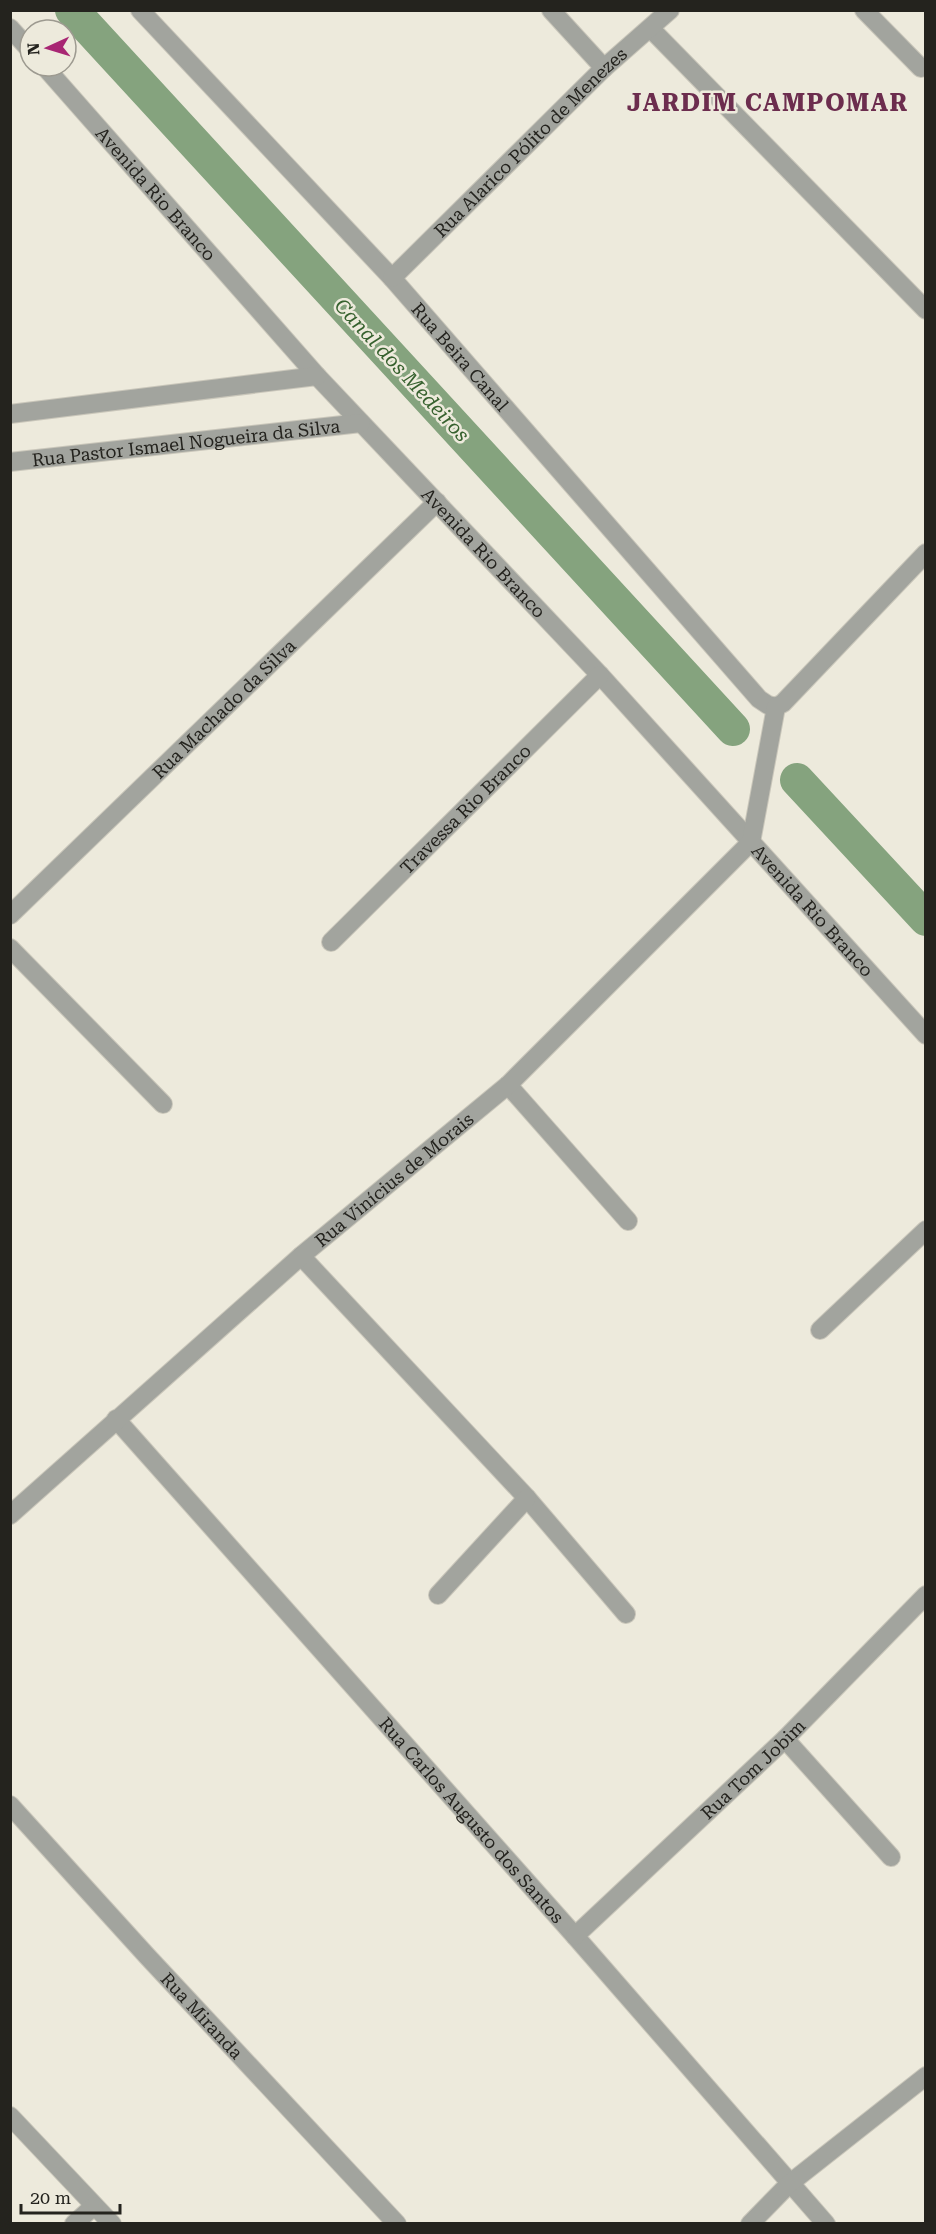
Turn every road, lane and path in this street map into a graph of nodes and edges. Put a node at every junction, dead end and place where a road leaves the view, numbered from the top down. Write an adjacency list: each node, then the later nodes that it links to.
1 (140, 10): 9 (street, Rua Beira Canal)
2 (551, 10): 6 (street)
3 (670, 10): 5 (street, Rua Alarico Pólito de Menezes)
4 (864, 10): 7 (street)
5 (651, 29): 6 (street, Rua Alarico Pólito de Menezes); 10 (street)
6 (604, 68): 9 (street, Rua Alarico Pólito de Menezes)
7 (921, 68)
8 (55, 78): 11 (street, Avenida Rio Branco)
9 (392, 278): 18 (street, Rua Beira Canal)
10 (926, 310)
11 (317, 376): 12 (street); 13 (street, Avenida Rio Branco)
12 (10, 414)
13 (361, 423): 14 (street, Rua Pastor Ismael Nogueira da Silva); 15 (street, Avenida Rio Branco)
14 (10, 462)
15 (437, 502): 17 (street, Avenida Rio Branco); 20 (street, Rua Machado da Silva)
16 (926, 553): 18 (street)
17 (600, 675): 19 (street, Avenida Rio Branco); 21 (street, Travessa Rio Branco)
18 (774, 716): 19 (street)
19 (751, 842): 23 (street, Avenida Rio Branco); 24 (street, Rua Vinícius de Morais)
20 (10, 915)
21 (331, 942)
22 (10, 948): 25 (street)
23 (926, 1035)
24 (508, 1085): 26 (street); 28 (street, Rua Vinícius de Morais)
25 (162, 1104)
26 (628, 1221)
27 (926, 1230): 29 (street)
28 (301, 1256): 30 (street, Rua Vinícius de Morais); 31 (street)
29 (820, 1330)
30 (116, 1419): 32 (street, Rua Vinícius de Morais); 39 (street, Rua Carlos Augusto dos Santos)
31 (527, 1498): 33 (street); 35 (street)
32 (10, 1515)
33 (438, 1595)
34 (925, 1596): 36 (street, Rua Tom Jobim)
35 (626, 1614)
36 (785, 1739): 38 (street); 39 (street, Rua Tom Jobim)
37 (10, 1805): 46 (street, Rua Miranda)
38 (891, 1857)
39 (575, 1936): 42 (street, Rua Carlos Augusto dos Santos)
40 (926, 2076): 42 (street)
41 (10, 2116): 43 (street)
42 (789, 2184): 47 (street); 48 (street, Rua Carlos Augusto dos Santos)
43 (94, 2206): 44 (street); 45 (street)
44 (74, 2223)
45 (112, 2223)
46 (397, 2223)
47 (750, 2223)
48 (826, 2223)

